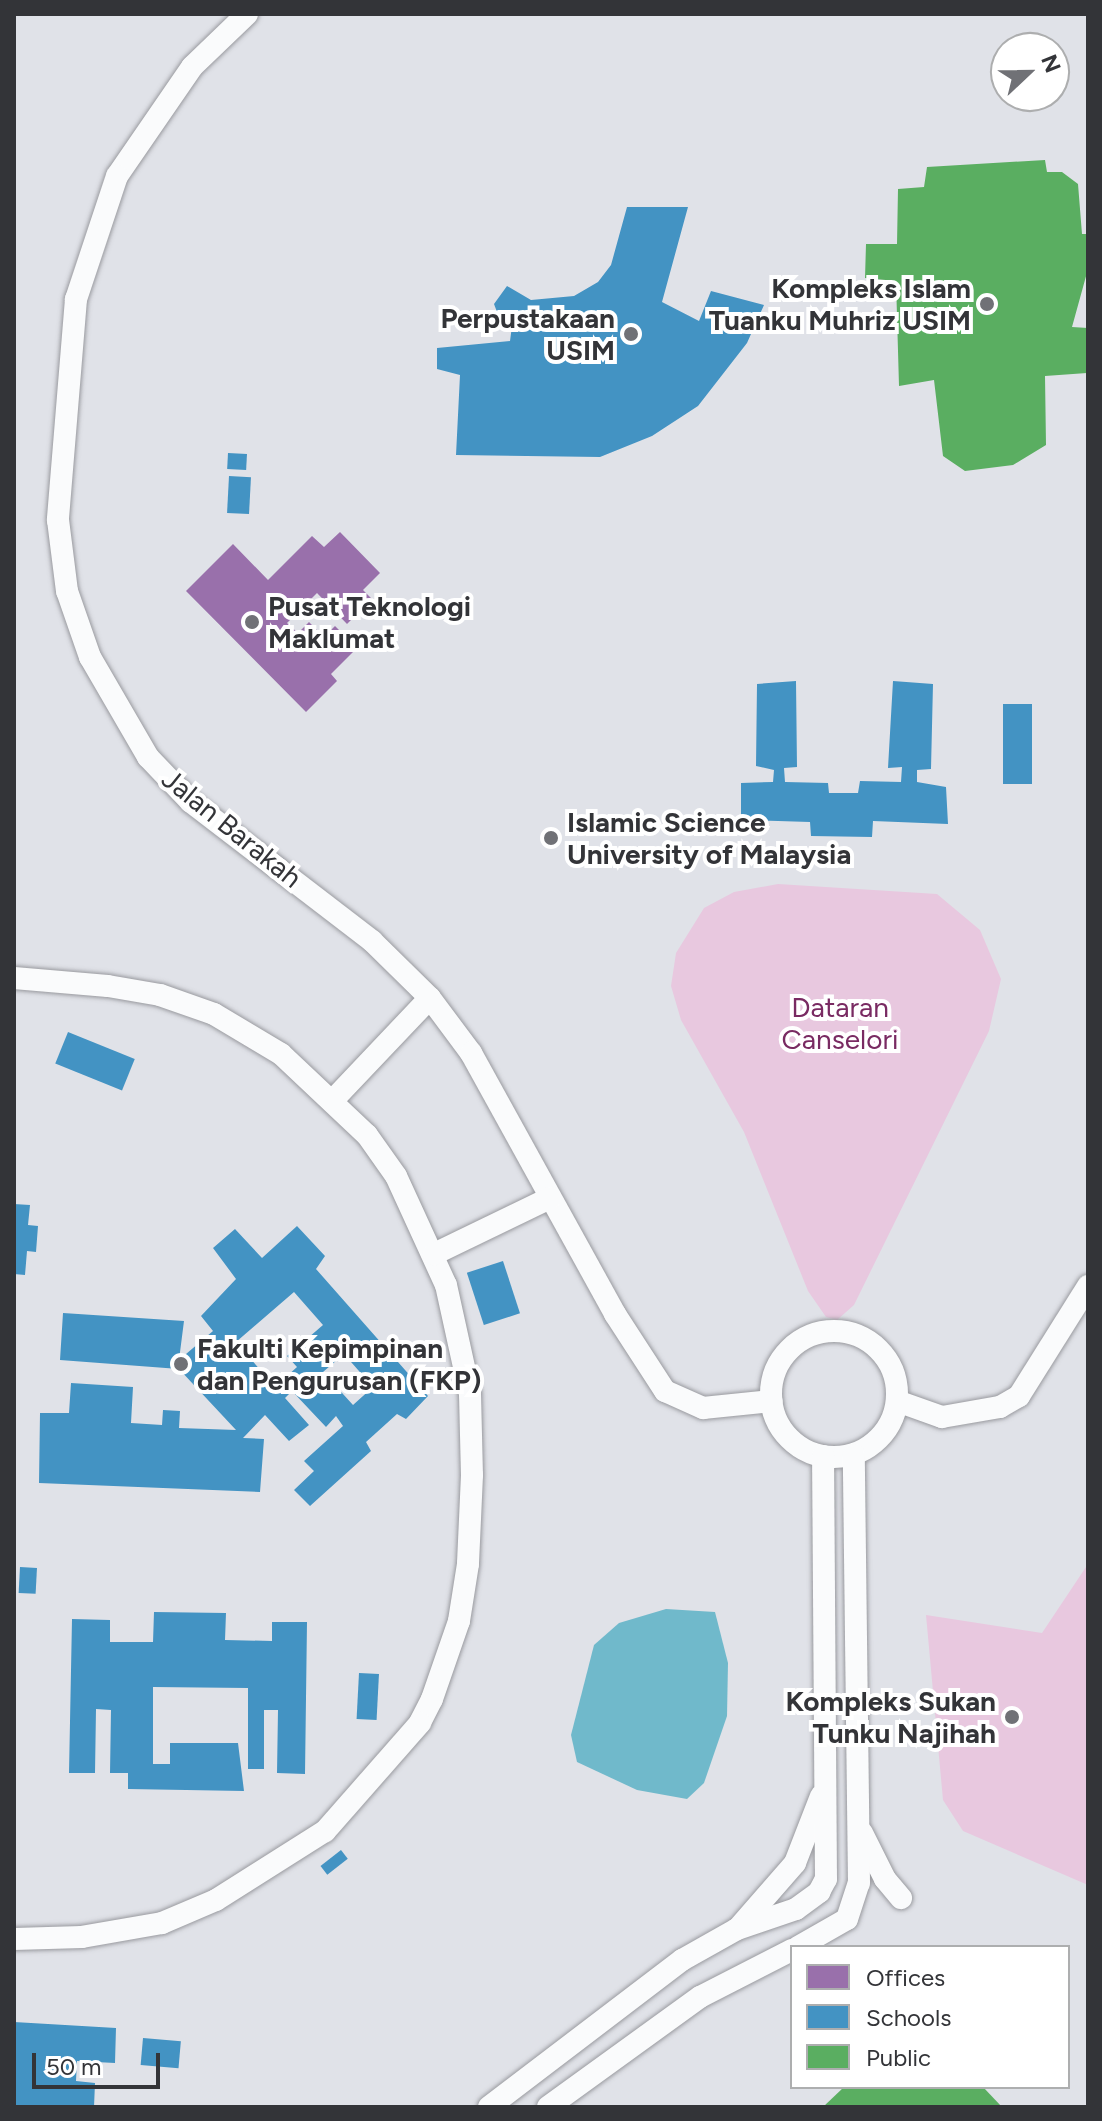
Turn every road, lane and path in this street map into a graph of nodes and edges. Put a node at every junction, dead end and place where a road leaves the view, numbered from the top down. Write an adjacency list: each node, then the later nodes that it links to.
1 (247, 14): 3 (street, Jalan Barakah)
2 (14, 978): 4 (street)
3 (430, 998): 4 (street); 5 (street, Jalan Barakah)
4 (334, 1099): 6 (street)
5 (550, 1198): 6 (street); 8 (street, Jalan Barakah)
6 (434, 1254): 16 (street)
7 (1088, 1286): 9 (street)
8 (772, 1401): 9 (street); 11 (street)
9 (897, 1401): 10 (street)
10 (854, 1455): 11 (street); 13 (street)
11 (823, 1456): 12 (street)
12 (824, 1788): 15 (street); 15 (street)
13 (858, 1792): 14 (street); 17 (street)
14 (901, 1898)
15 (737, 1929): 19 (street)
16 (14, 1939)
17 (802, 1945)
18 (790, 1951): 20 (street)
19 (489, 2107)
20 (548, 2107)

